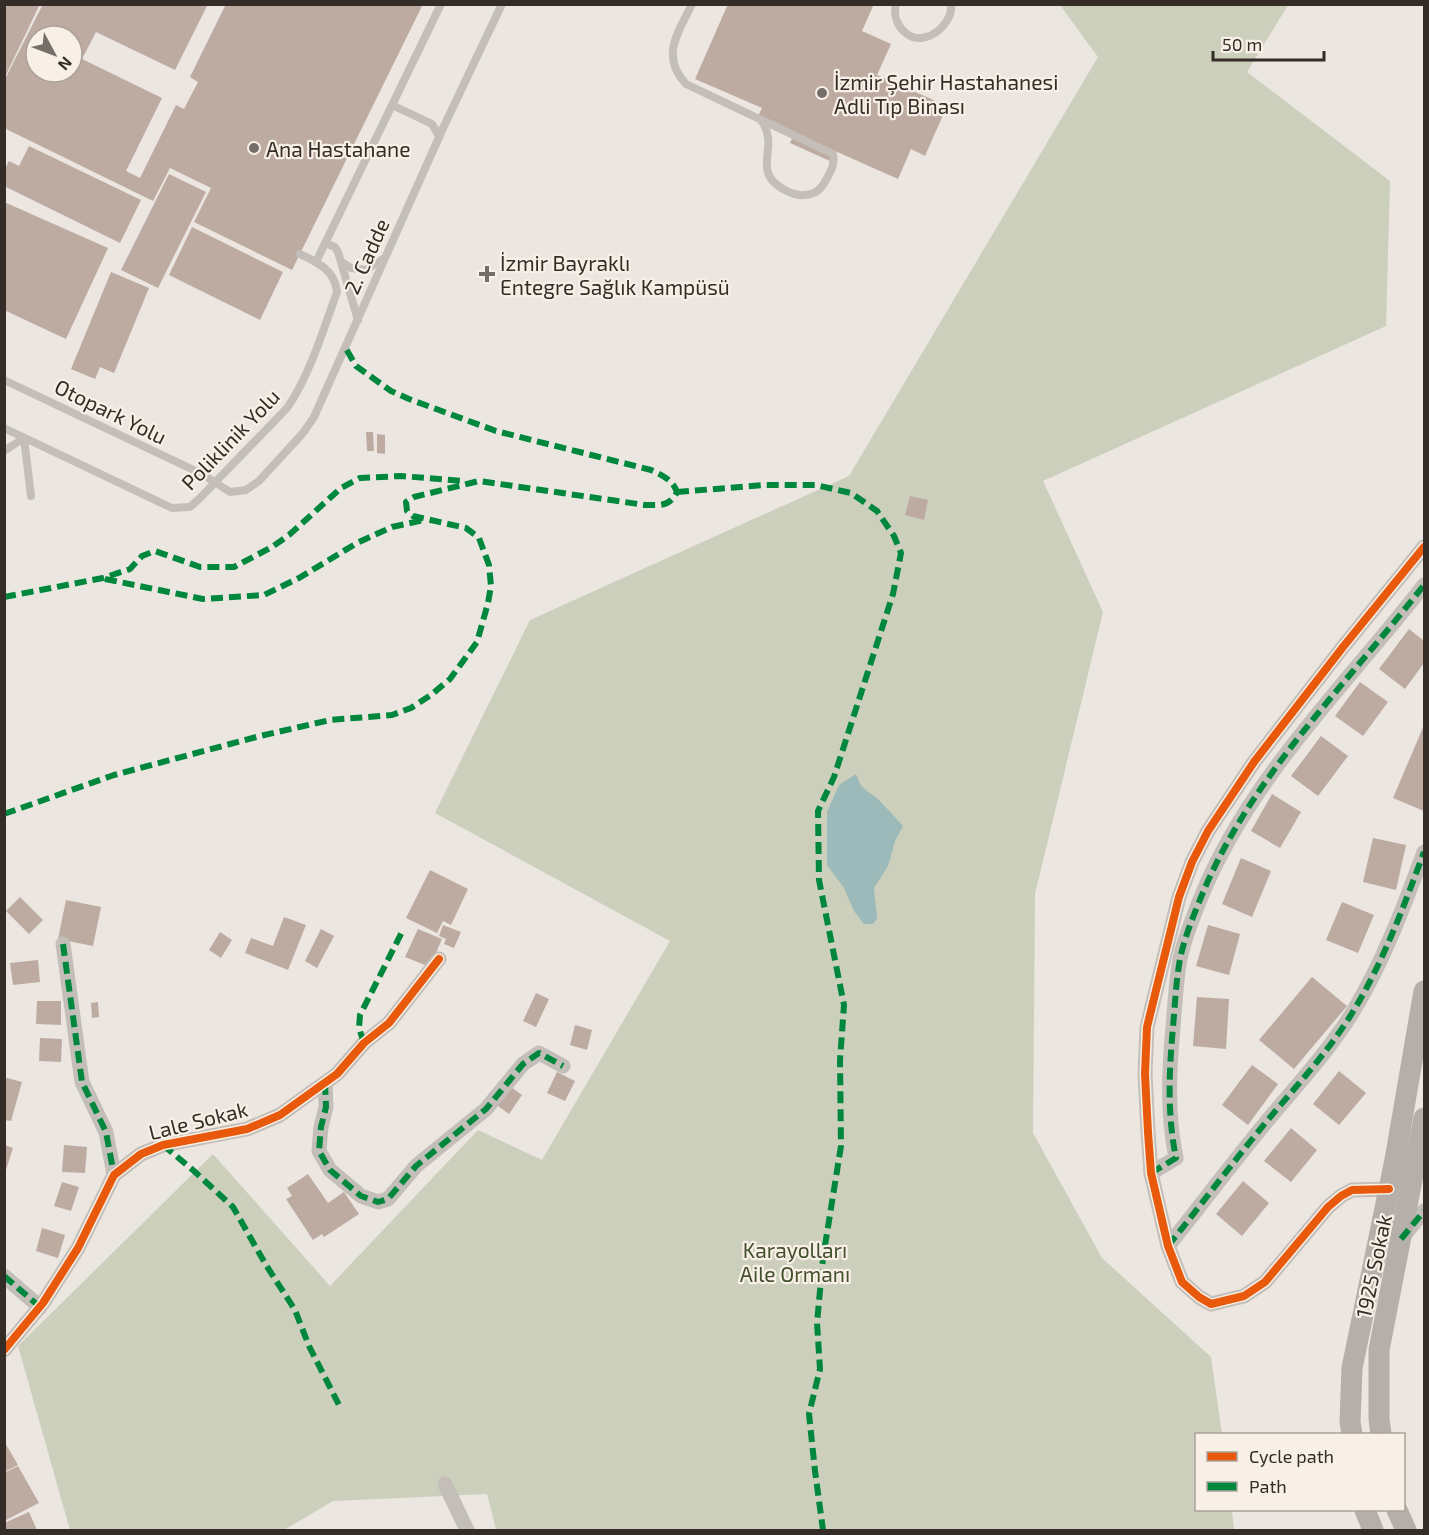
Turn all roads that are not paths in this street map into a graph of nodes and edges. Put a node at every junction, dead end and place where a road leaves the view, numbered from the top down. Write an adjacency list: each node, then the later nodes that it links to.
1 (441, 4): 6 (lane, 2. Cadde)
2 (502, 4): 8 (lane, 2. Cadde)
3 (692, 4): 7 (lane)
4 (896, 4): 5 (lane)
5 (951, 4)
6 (392, 105): 8 (lane); 9 (lane, 2. Cadde)
7 (760, 120): 7 (lane)
8 (440, 136): 11 (lane, 2. Cadde)
9 (325, 243): 12 (lane, 2. Cadde); 13 (lane)
10 (300, 254): 12 (lane, Poliklinik Yolu)
11 (385, 258): 13 (lane); 14 (lane, 2. Cadde)
12 (316, 262): 17 (lane, Poliklinik Yolu)
13 (342, 262): 14 (lane)
14 (357, 320): 19 (lane, 2. Cadde)
15 (4, 380): 19 (lane, Otopark Yolu)
16 (4, 428): 17 (lane, Poliklinik Yolu)
17 (24, 438): 18 (lane); 20 (lane)
18 (4, 451)
19 (230, 492)
20 (31, 496)
21 (1425, 547): 30 (street)
22 (1425, 585): 30 (street)
23 (1425, 852): 35 (street)
24 (63, 944): 31 (street)
25 (439, 959): 28 (street, Lale Sokak)
26 (1425, 991): 32 (main road, 1925 Sokak)
27 (563, 1066): 28 (street)
28 (325, 1083): 31 (street, Lale Sokak)
29 (1425, 1118): 34 (main road, 1925 Sokak)
30 (1152, 1173): 35 (street)
31 (114, 1175): 37 (street, Lale Sokak)
32 (1389, 1189): 35 (street); 39 (main road, 1925 Sokak)
33 (1425, 1212): 34 (street)
34 (1401, 1239): 40 (main road, 1925 Sokak)
35 (1168, 1246)
36 (4, 1276): 37 (street)
37 (40, 1307): 38 (street, Lale Sokak)
38 (6, 1347)
39 (1352, 1433)
40 (1381, 1433)
41 (445, 1484): 44 (street)
42 (1366, 1511): 45 (main road)
43 (1398, 1511): 46 (main road)
44 (467, 1530)
45 (1372, 1530)
46 (1406, 1530)

